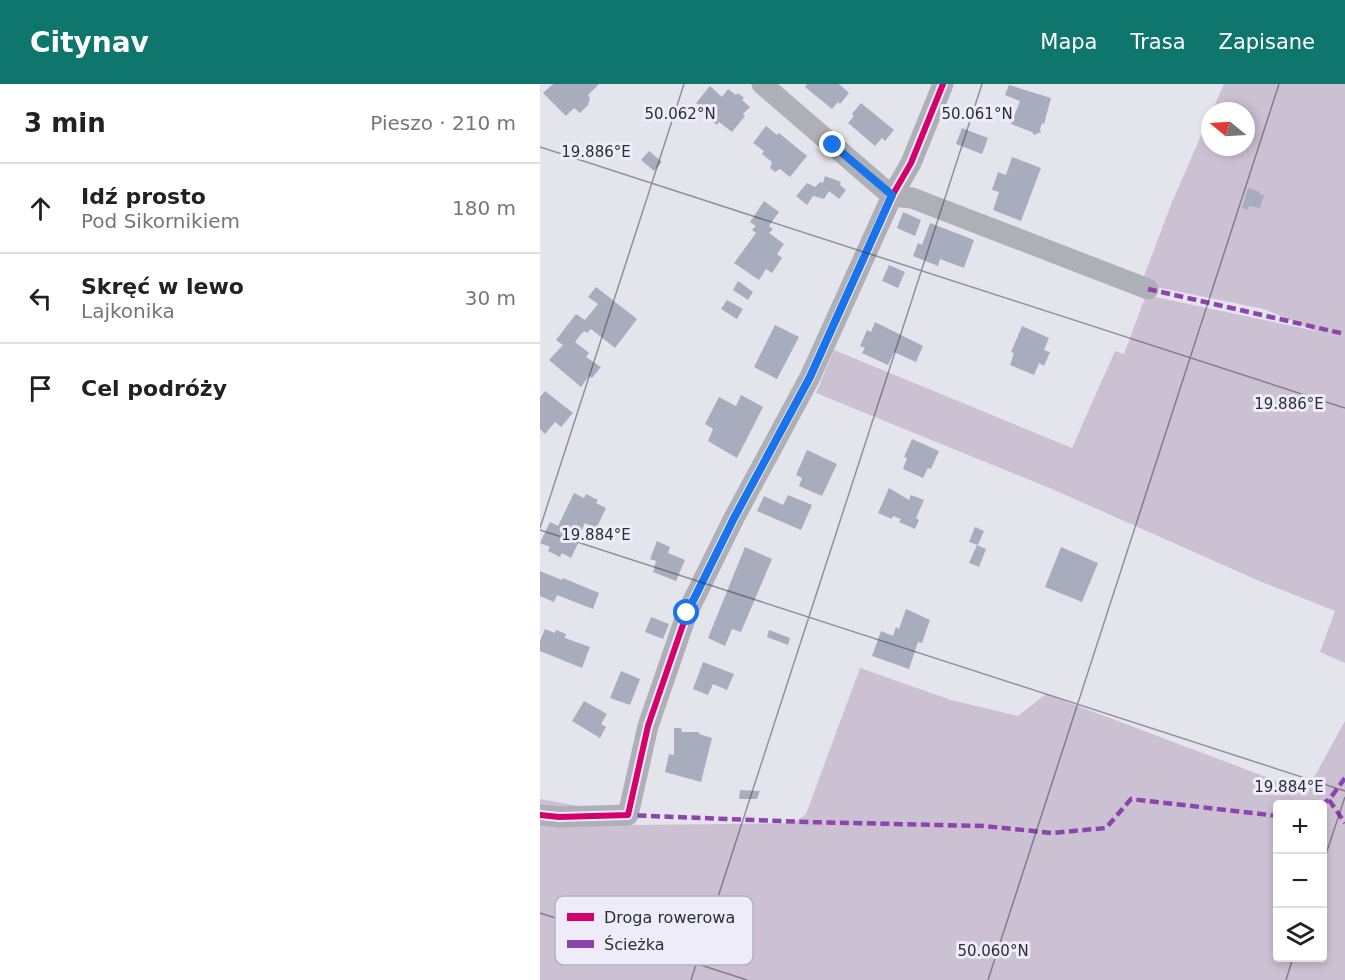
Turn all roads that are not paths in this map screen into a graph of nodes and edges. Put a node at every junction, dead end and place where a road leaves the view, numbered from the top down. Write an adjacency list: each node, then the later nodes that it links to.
1 (762, 84): 3 (street)
2 (943, 84): 3 (street)
3 (892, 195): 4 (street); 5 (street)
4 (1148, 289)
5 (540, 815)

